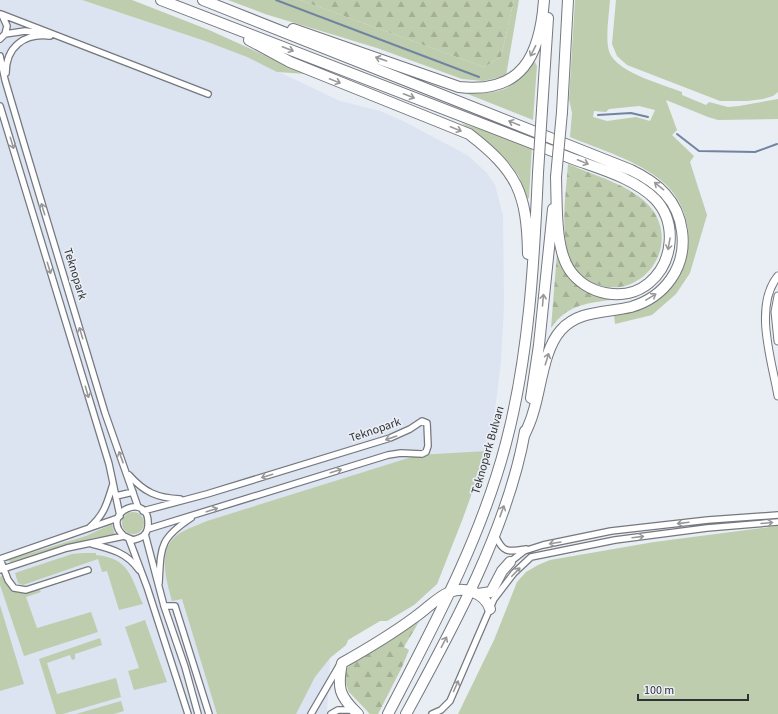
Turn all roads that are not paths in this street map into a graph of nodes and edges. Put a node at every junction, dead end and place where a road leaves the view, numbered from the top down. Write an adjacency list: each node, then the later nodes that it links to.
1 (161, 0): 7 (highway)
2 (544, 0): 5 (highway, one-way to 5)
3 (549, 0): 18 (highway, Teknopark Bulvarı, bridge)
4 (568, 0): 15 (highway, bridge)
5 (207, 1): 22 (highway, one-way to 5)
6 (0, 13): 8 (street); 9 (street, Teknopark)
7 (212, 20): 15 (highway, one-way to 15); 18 (highway, one-way to 18)
8 (5, 34): 9 (street, Teknopark); 10 (street)
9 (58, 36): 12 (street, Teknopark); 13 (street, Teknopark)
10 (0, 39)
11 (0, 56): 12 (street, Teknopark)
12 (5, 80): 23 (street, Teknopark, one-way to 12)
13 (208, 94)
14 (0, 106): 24 (street, Teknopark, one-way to 24)
15 (556, 177): 22 (highway, one-way to 15)
16 (778, 276): 21 (street)
17 (778, 296): 19 (street)
18 (529, 304): 49 (highway, Teknopark Bulvarı)
19 (777, 324): 20 (street)
20 (778, 341)
21 (778, 396)
22 (524, 436): 38 (highway, one-way to 22)
23 (127, 473): 25 (street, Teknopark); 27 (street, Teknopark)
24 (114, 482): 26 (street, Teknopark); 35 (street, Teknopark)
25 (133, 492): 26 (street); 28 (street, Teknopark)
26 (116, 496): 31 (street, Teknopark)
27 (186, 499): 28 (street, Teknopark); 29 (street, Teknopark, one-way to 27)
28 (140, 509): 31 (street, Teknopark); 37 (street, Teknopark)
29 (197, 514): 37 (street, Teknopark); 48 (street, Teknopark)
30 (778, 515): 32 (street)
31 (119, 517): 35 (street, Teknopark); 39 (street, Teknopark)
32 (708, 520): 34 (street); 36 (street, one-way to 36)
33 (778, 522): 34 (street, one-way to 33)
34 (707, 528): 40 (street, one-way to 34)
35 (86, 530): 43 (street, Teknopark)
36 (611, 531): 40 (street); 42 (street, one-way to 42)
37 (147, 532): 39 (street, Teknopark); 48 (street, Teknopark)
38 (494, 532): 42 (street); 50 (highway)
39 (127, 538): 41 (street, Teknopark); 47 (street, Teknopark)
40 (615, 540): 52 (street, one-way to 40)
41 (90, 544): 45 (street, Teknopark); 47 (street, Teknopark)
42 (534, 547): 44 (street)
43 (0, 559): 45 (street)
44 (510, 562): 50 (highway)
45 (2, 570): 46 (street)
46 (88, 570)
47 (147, 587): 55 (street, Teknopark)
48 (159, 589): 51 (street, Teknopark)
49 (451, 591): 50 (highway); 53 (highway); 60 (highway, Teknopark Bulvarı)
50 (473, 592): 52 (highway); 61 (highway, one-way to 50)
51 (164, 606): 56 (street, Teknopark); 57 (street)
52 (490, 609): 62 (street, one-way to 52)
53 (342, 663): 54 (highway); 58 (street)
54 (358, 713): 59 (street)
55 (188, 714)
56 (198, 714)
57 (209, 714)
58 (311, 714)
59 (331, 714)
60 (388, 714)
61 (406, 714)
62 (432, 714)

